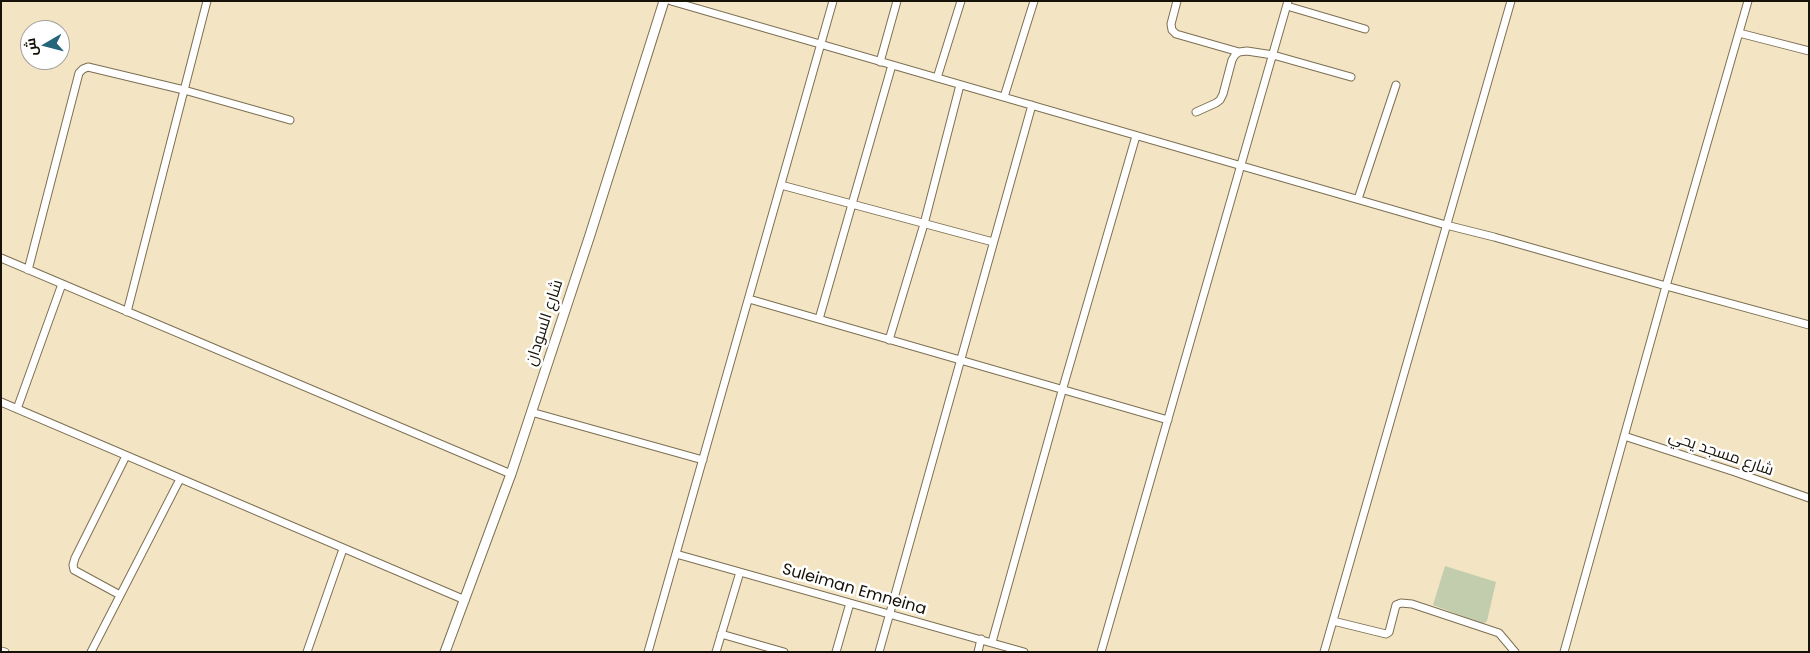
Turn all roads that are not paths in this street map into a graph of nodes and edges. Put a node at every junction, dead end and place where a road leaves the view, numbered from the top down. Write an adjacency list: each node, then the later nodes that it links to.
1 (207, 1): 24 (street)
2 (664, 1): 50 (main road, شارع السودان)
3 (670, 1): 14 (street)
4 (833, 1): 14 (street)
5 (897, 1): 18 (street)
6 (961, 1): 21 (street)
7 (1034, 1): 25 (street)
8 (1177, 1): 16 (street)
9 (1511, 1): 35 (street)
10 (1748, 1): 13 (street)
11 (1288, 4): 12 (street); 17 (street)
12 (1366, 29)
13 (1740, 33): 15 (street); 40 (street)
14 (821, 46): 18 (street); 31 (street)
15 (1809, 51)
16 (1239, 52): 17 (street); 27 (street)
17 (1273, 55): 20 (street); 30 (street)
18 (880, 62): 19 (street)
19 (892, 65): 21 (street); 33 (street)
20 (1351, 77)
21 (937, 78): 22 (street)
22 (960, 85): 25 (street); 34 (street)
23 (1396, 85): 32 (street)
24 (184, 90): 28 (street); 38 (street); 42 (street)
25 (1004, 97): 26 (street)
26 (1032, 105): 29 (street); 36 (street)
27 (1196, 112)
28 (290, 120)
29 (1136, 136): 30 (street); 47 (street)
30 (1241, 166): 32 (street); 51 (street)
31 (781, 185): 33 (street); 41 (street)
32 (1358, 199): 35 (street)
33 (851, 204): 34 (street); 43 (street)
34 (924, 224): 36 (street); 45 (street)
35 (1446, 225): 40 (street); 65 (street)
36 (993, 242): 46 (street)
37 (1, 258): 38 (street)
38 (28, 270): 39 (street)
39 (62, 284): 42 (street); 49 (street)
40 (1666, 286): 44 (street); 52 (street)
41 (749, 299): 43 (street); 54 (street)
42 (127, 312): 55 (street)
43 (818, 320): 45 (street)
44 (1809, 325)
45 (890, 340): 46 (street)
46 (961, 361): 47 (street); 64 (street)
47 (1062, 391): 51 (street); 68 (street)
48 (1, 402): 49 (street)
49 (17, 409): 53 (street)
50 (531, 412): 54 (street); 55 (main road, شارع السودان)
51 (1168, 420): 79 (street)
52 (1624, 436): 57 (street, شارع مسجد يحي); 82 (street)
53 (126, 456): 56 (street); 61 (street)
54 (704, 460): 59 (street)
55 (511, 474): 62 (main road, شارع السودان)
56 (180, 479): 58 (street); 61 (street)
57 (1809, 498)
58 (343, 548): 62 (street); 70 (street)
59 (676, 554): 60 (street, Suleiman Emneina); 72 (street)
60 (740, 572): 63 (street, Suleiman Emneina); 66 (street)
61 (120, 595): 69 (street)
62 (465, 600): 71 (main road, شارع السودان)
63 (850, 603): 64 (street, Suleiman Emneina); 75 (street)
64 (889, 614): 67 (street, Suleiman Emneina); 76 (street)
65 (1333, 621): 80 (street); 81 (street)
66 (721, 634): 73 (street); 74 (street)
67 (982, 639): 68 (street, Suleiman Emneina); 77 (street)
68 (992, 642): 78 (street, Suleiman Emneina)
69 (91, 652)
70 (307, 652)
71 (445, 652)
72 (648, 652)
73 (716, 652)
74 (784, 652)
75 (836, 652)
76 (878, 652)
77 (978, 652)
78 (1024, 652)
79 (1101, 652)
80 (1324, 652)
81 (1515, 652)
82 (1564, 652)

